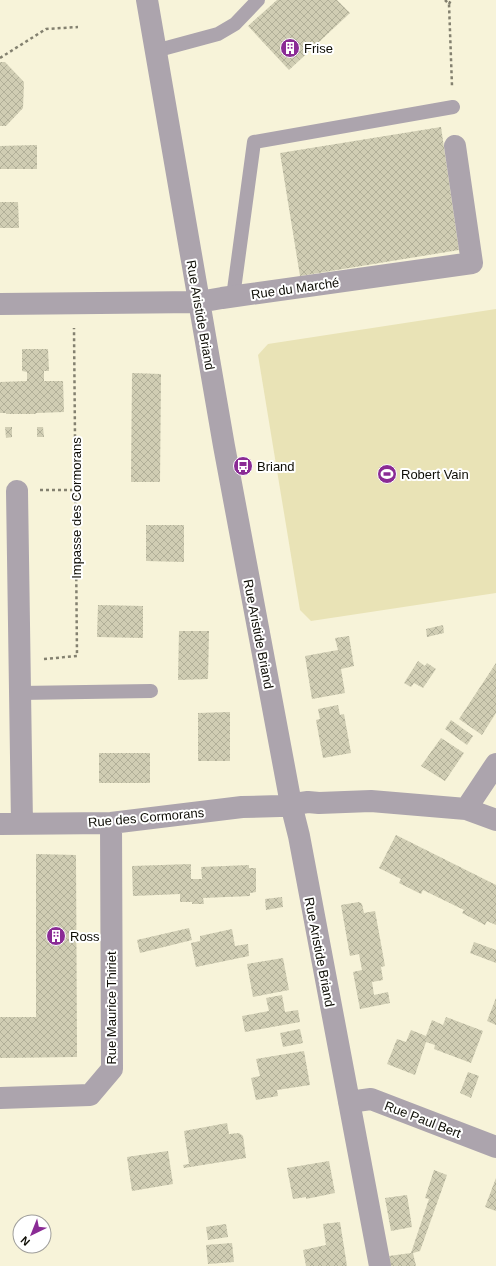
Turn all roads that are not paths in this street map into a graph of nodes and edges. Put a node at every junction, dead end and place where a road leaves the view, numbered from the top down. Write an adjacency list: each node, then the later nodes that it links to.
1 (146, 0): 3 (street, Rue Aristide Briand)
2 (258, 0): 3 (lane)
3 (156, 51): 7 (street, Rue Aristide Briand)
4 (453, 107): 6 (lane)
5 (455, 146): 6 (street, Rue du Marché)
6 (233, 297): 7 (street, Rue du Marché)
7 (199, 302): 8 (street, Rue du Marché); 13 (street, Rue Aristide Briand)
8 (0, 304)
9 (17, 490): 11 (street)
10 (151, 691): 11 (lane)
11 (20, 693): 18 (street)
12 (496, 764): 14 (street)
13 (291, 804): 14 (street, Rue des Cormorans); 16 (street, Rue des Cormorans); 20 (street, Rue Aristide Briand)
14 (466, 809): 15 (street, Rue des Cormorans)
15 (496, 820)
16 (111, 823): 18 (street, Rue des Cormorans); 19 (street, Rue Maurice Thiriet)
17 (0, 824): 18 (street, Rue des Cormorans)
18 (22, 824)
19 (0, 1098)
20 (349, 1102): 21 (street, Rue Paul Bert); 22 (street, Rue Aristide Briand)
21 (496, 1148)
22 (380, 1266)

